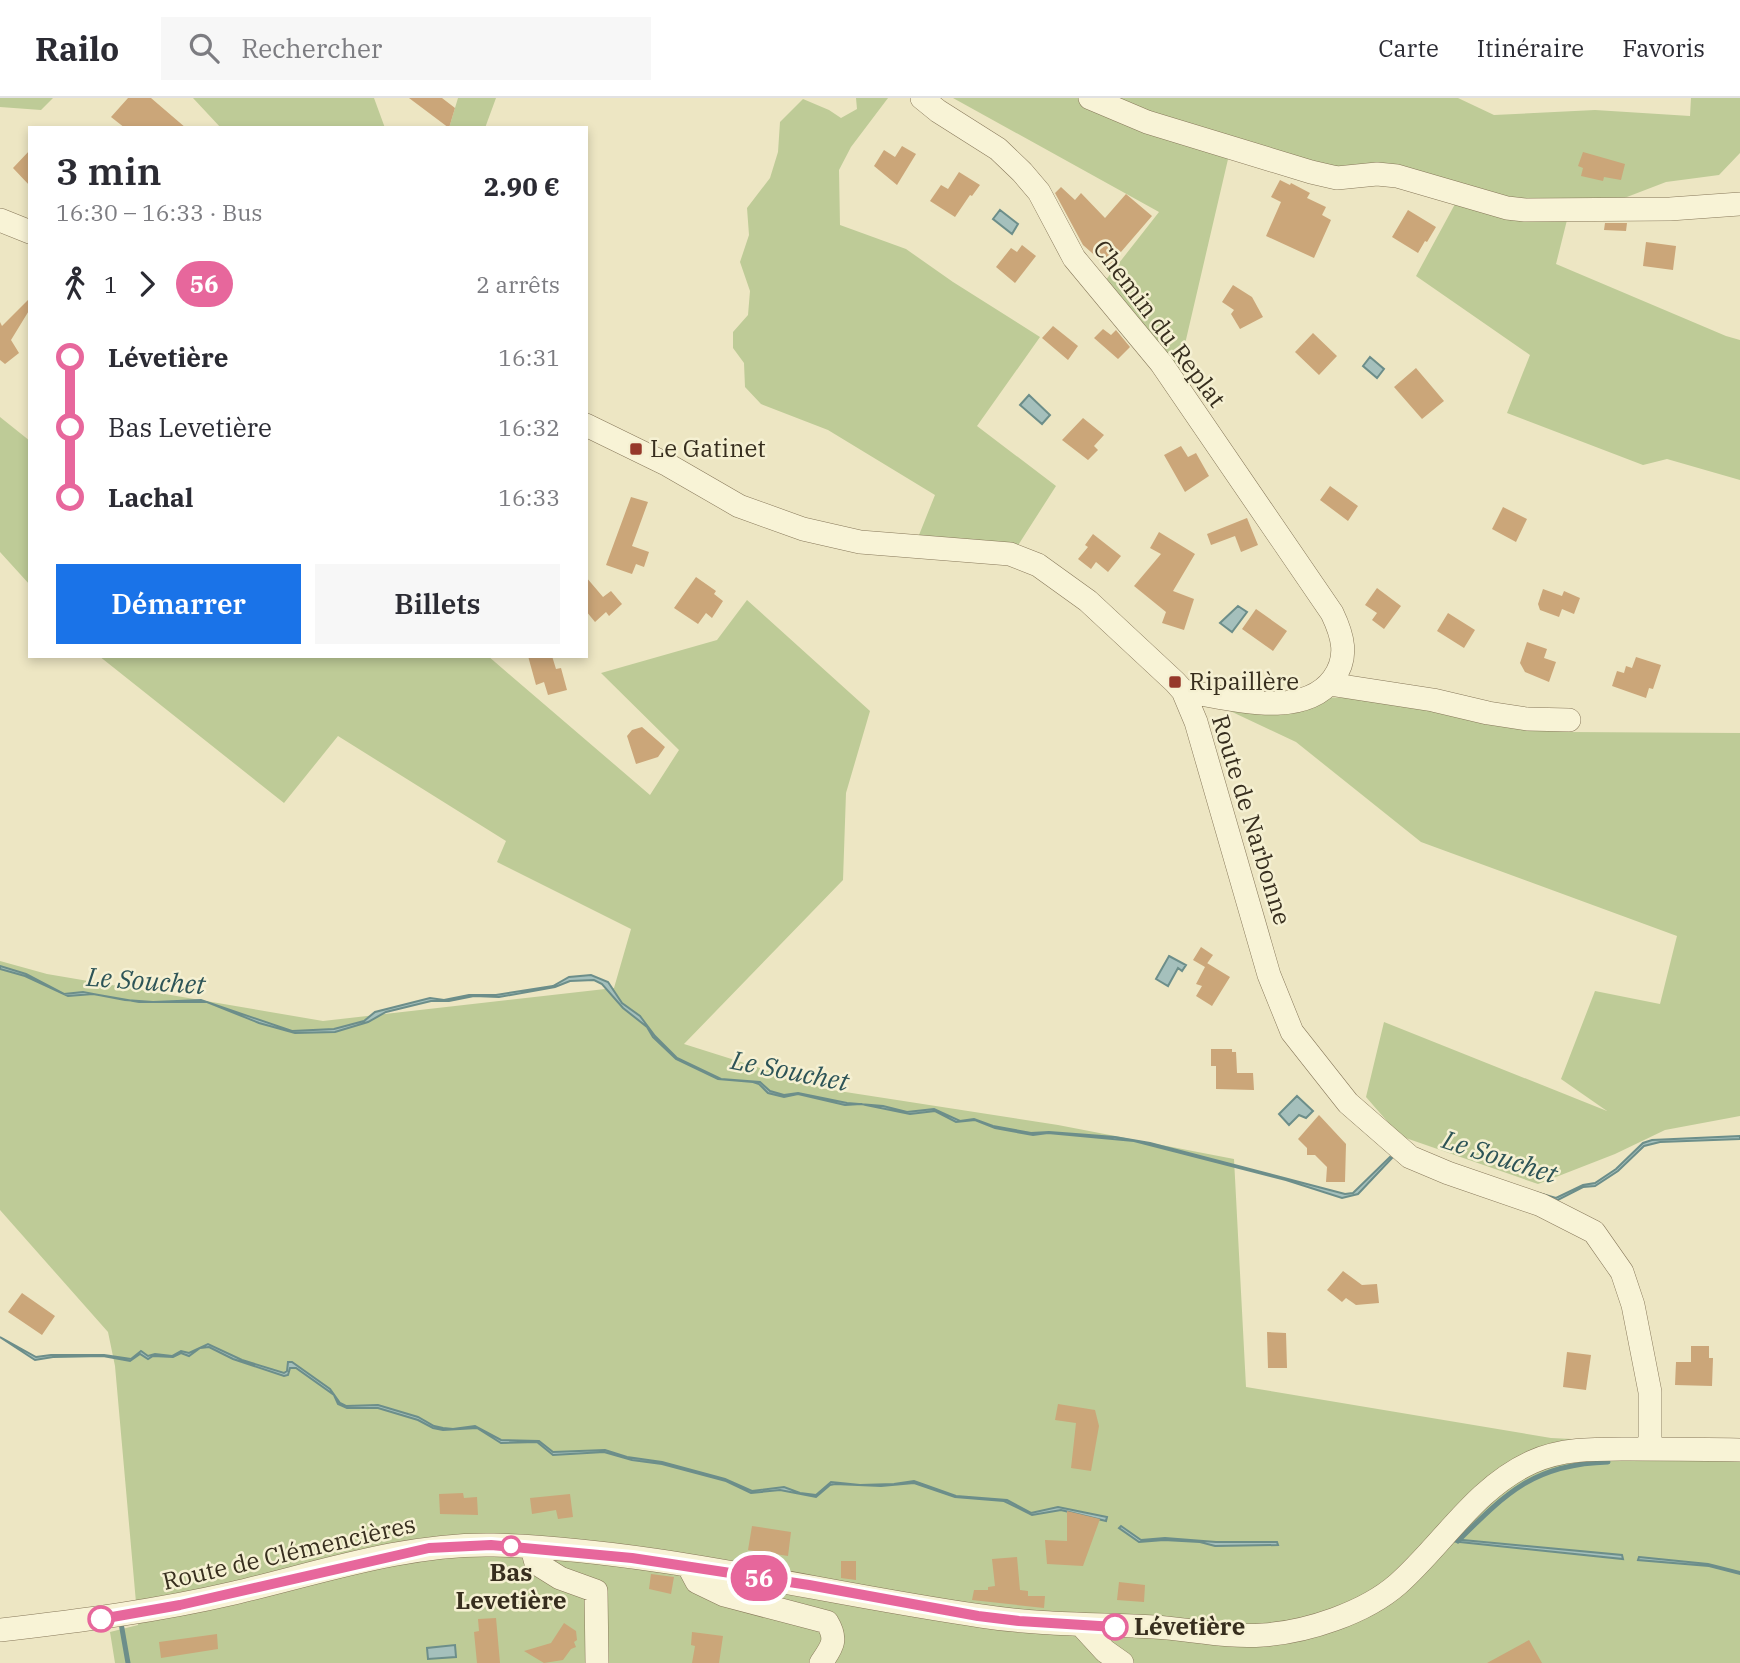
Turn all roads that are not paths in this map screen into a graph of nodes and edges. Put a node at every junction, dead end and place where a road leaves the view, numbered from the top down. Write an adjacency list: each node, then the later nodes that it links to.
1 (922, 98): 7 (street, Chemin du Replat)
2 (1090, 98): 3 (street)
3 (1740, 204)
4 (0, 220): 5 (street)
5 (28, 231)
6 (588, 426): 8 (street, Route de Narbonne)
7 (1329, 684): 8 (street); 9 (street)
8 (1183, 691): 10 (street, Route de Narbonne)
9 (1569, 720)
10 (1650, 1449): 11 (street, Route de Clémencières); 15 (street, Route de Clémencières)
11 (1740, 1450)
12 (532, 1548): 13 (street, Route de Clémencières); 16 (street, Route de Clémencières); 18 (street)
13 (689, 1567): 14 (street, Route de Clémencières); 19 (street)
14 (1082, 1626): 15 (street, Route de Clémencières); 17 (street)
15 (1115, 1627): 17 (street)
16 (0, 1630)
17 (1113, 1657)
18 (597, 1663)
19 (821, 1663)

